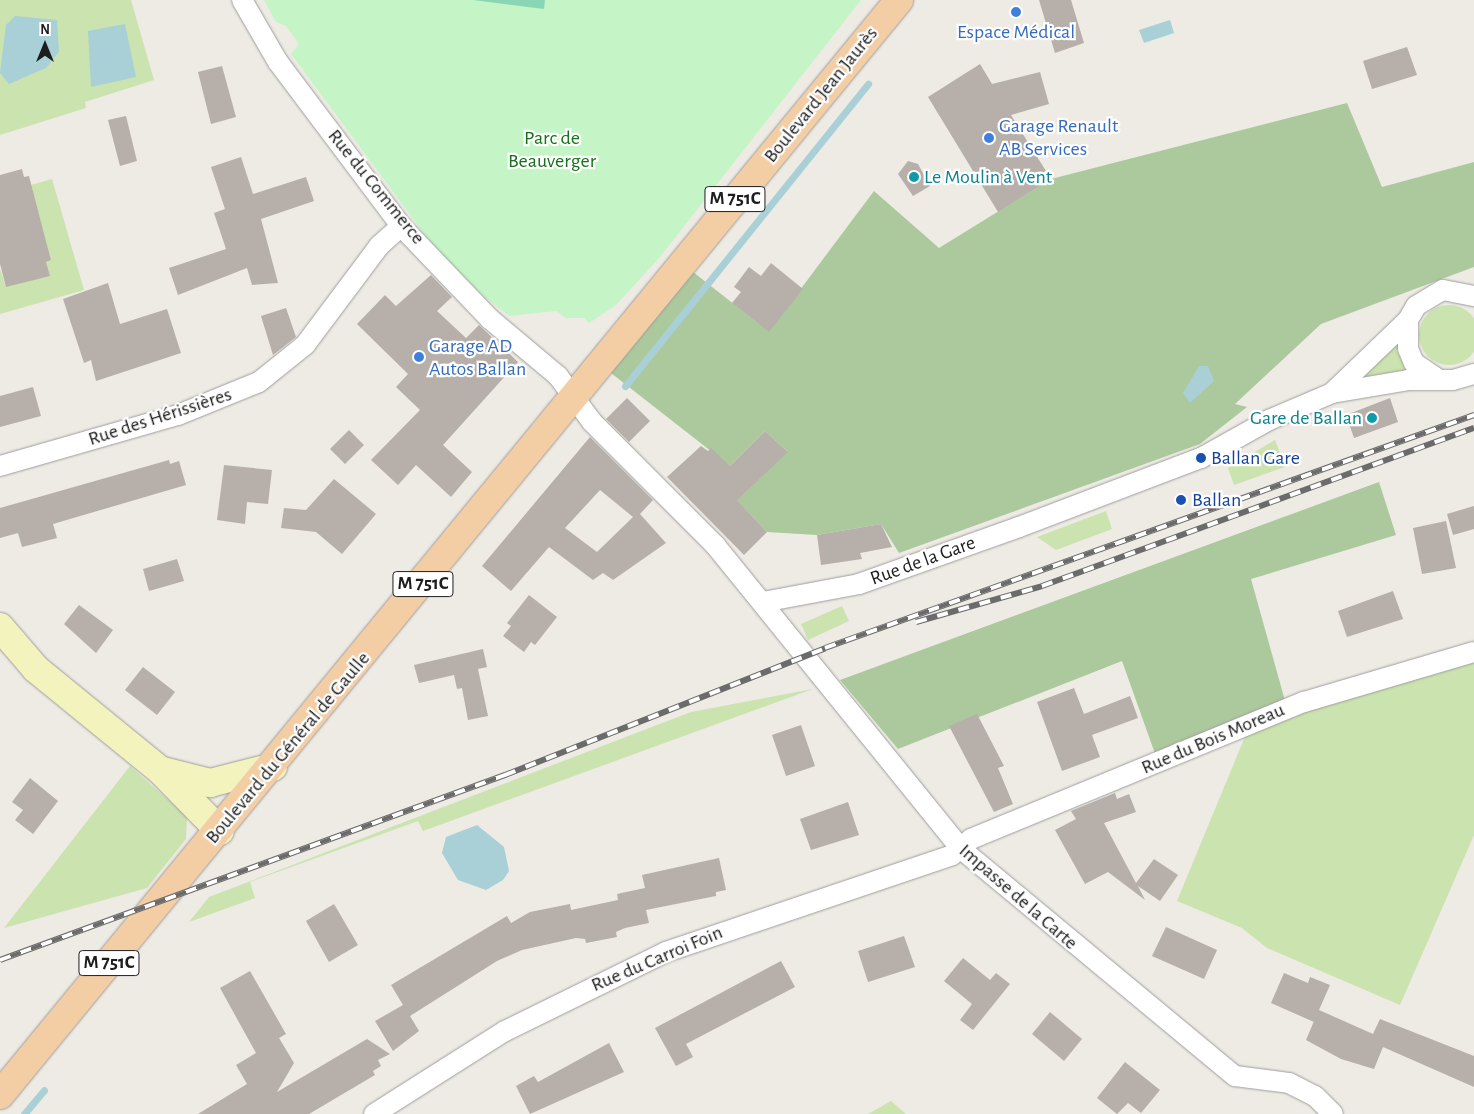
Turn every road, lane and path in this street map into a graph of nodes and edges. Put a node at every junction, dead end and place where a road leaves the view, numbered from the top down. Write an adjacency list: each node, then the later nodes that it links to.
1 (242, 0): 3 (street, Rue du Commerce)
2 (899, 0): 9 (main road, Boulevard Jean Jaurès / M 751C)
3 (401, 226): 9 (street, Rue du Commerce); 10 (street, Rue des Hérissières)
4 (1474, 296): 5 (street, Rue de la Gare)
5 (1408, 320): 7 (street); 8 (street, Rue de la Gare)
6 (1474, 374): 7 (street, Rue de la Gare)
7 (1438, 379): 8 (street, Rue de la Gare)
8 (1332, 393): 11 (street, Rue de la Gare)
9 (573, 400): 11 (street); 14 (main road, Boulevard du Général de Gaulle / M 751C)
10 (0, 466)
11 (763, 602): 17 (street, Impasse de la Carte)
12 (0, 627): 15 (street)
13 (1474, 652): 17 (street, Rue du Bois Moreau)
14 (273, 767): 15 (street); 16 (main road, Boulevard du Général de Gaulle / M 751C)
15 (161, 771): 16 (street)
16 (220, 831): 18 (main road, Boulevard du Général de Gaulle / M 751C)
17 (960, 848): 19 (street, Rue du Carroi Foin); 20 (street, Impasse de la Carte)
18 (0, 1095)
19 (374, 1114)
20 (1333, 1114)

